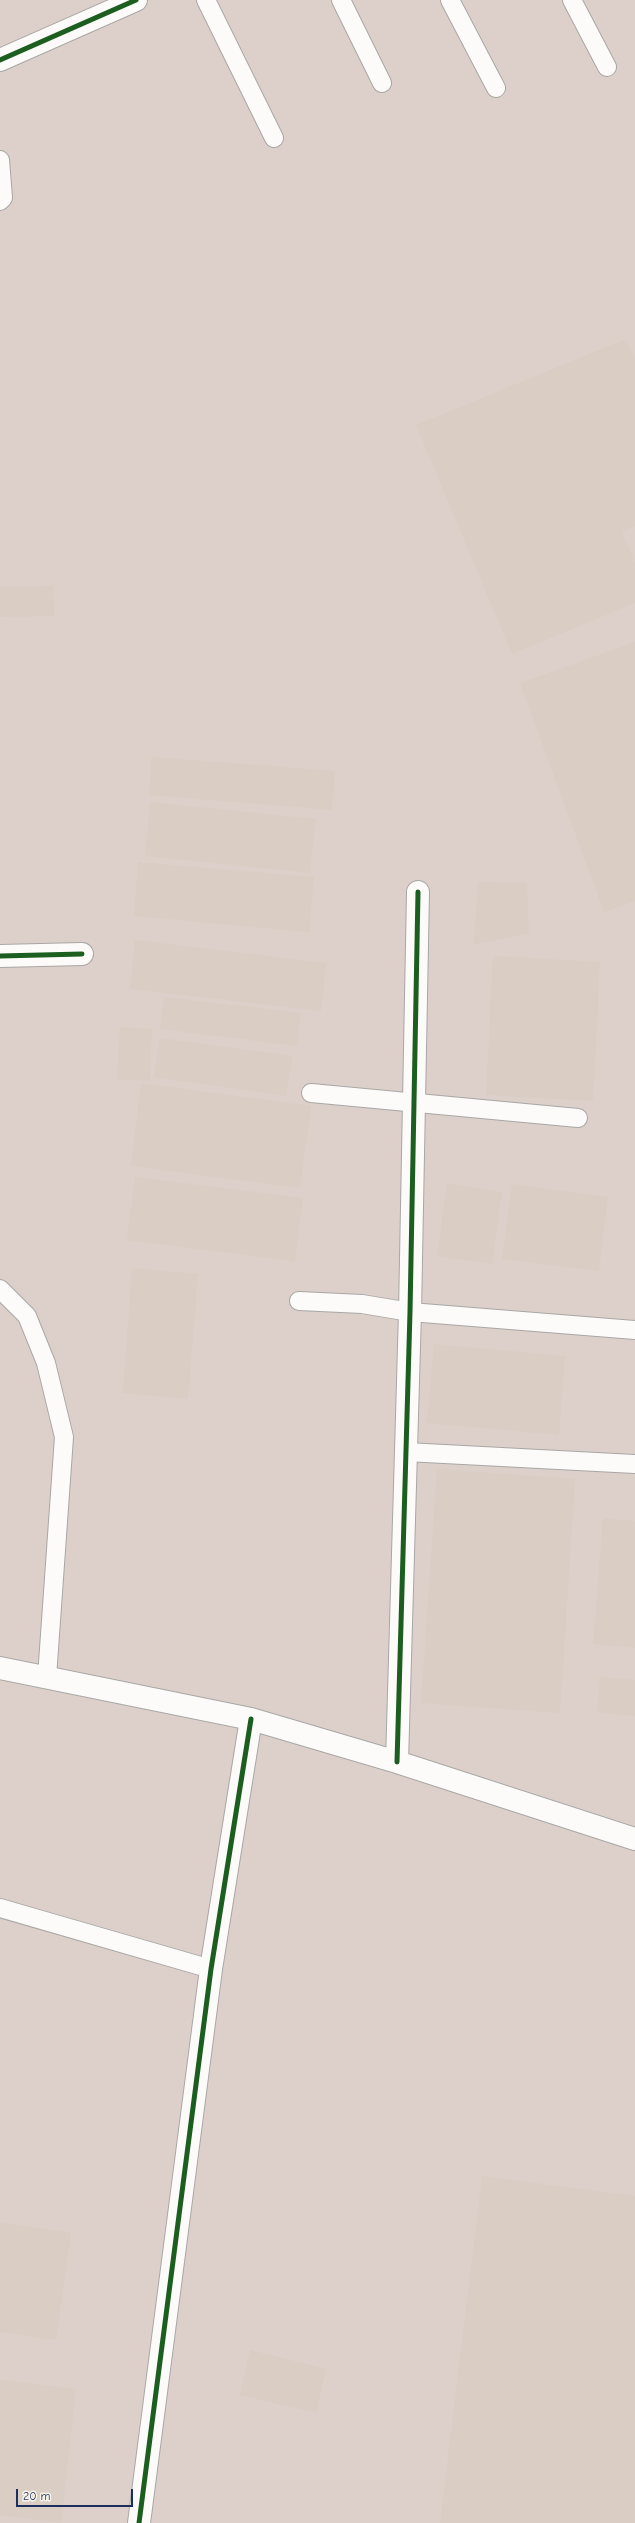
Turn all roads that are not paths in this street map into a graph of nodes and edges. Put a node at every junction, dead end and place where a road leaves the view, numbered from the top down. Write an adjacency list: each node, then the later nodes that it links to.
1 (136, 0): 6 (street)
2 (206, 0): 10 (lane)
3 (341, 0): 8 (lane)
4 (450, 0): 9 (lane)
5 (572, 0): 7 (lane)
6 (0, 60)
7 (607, 67)
8 (382, 83)
9 (496, 88)
10 (274, 138)
11 (0, 160): 12 (lane)
12 (0, 201)
13 (418, 892): 17 (street)
14 (82, 954): 15 (street)
15 (0, 956)
16 (311, 1093): 17 (lane)
17 (414, 1103): 18 (lane); 21 (street)
18 (578, 1118)
19 (0, 1289): 26 (lane)
20 (299, 1301): 21 (lane)
21 (410, 1312): 22 (lane); 23 (street)
22 (635, 1330)
23 (406, 1452): 24 (lane); 28 (street)
24 (635, 1464)
25 (0, 1668): 26 (street)
26 (47, 1677): 27 (street)
27 (251, 1718): 28 (street); 31 (street)
28 (396, 1762): 29 (street)
29 (635, 1839)
30 (0, 1908): 31 (lane)
31 (211, 1969): 32 (street)
32 (139, 2523)

